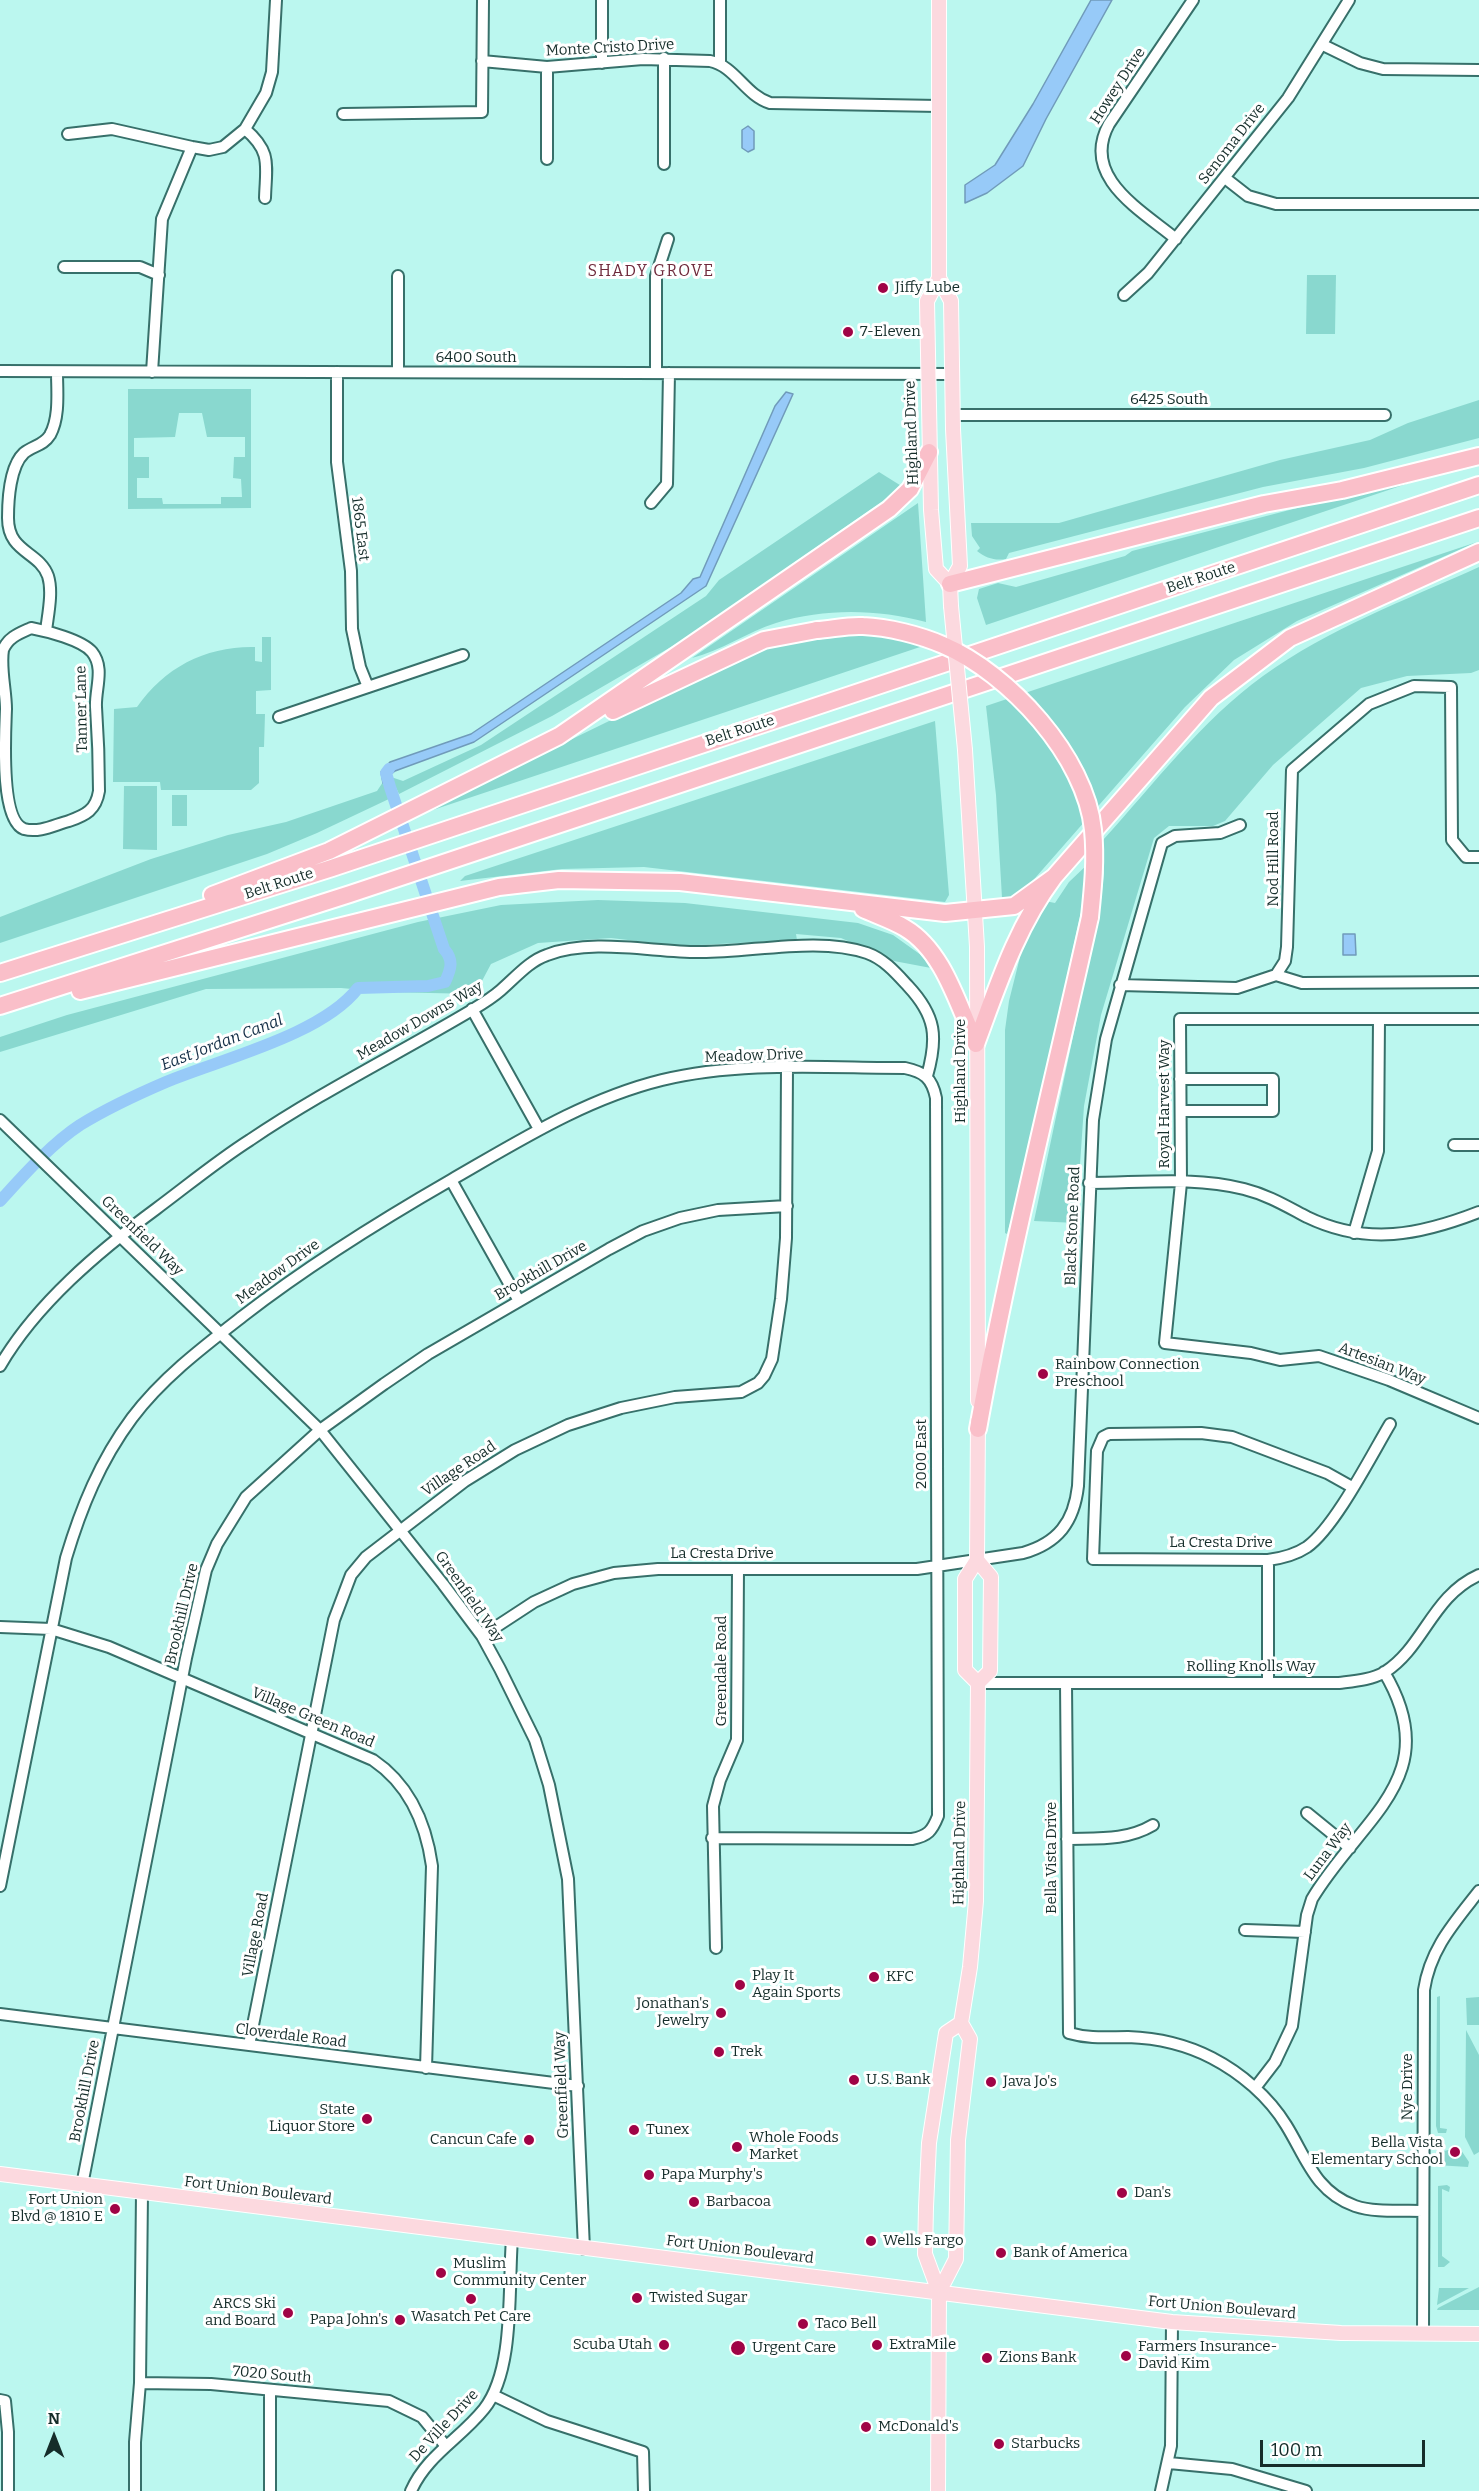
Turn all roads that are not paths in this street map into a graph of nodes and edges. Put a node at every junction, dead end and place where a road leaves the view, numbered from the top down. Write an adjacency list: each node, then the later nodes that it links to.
1 (276, 0): 17 (street)
2 (483, 0): 10 (street)
3 (602, 0): 11 (street)
4 (720, 0): 12 (street)
5 (939, 0): 15 (main road, Highland Drive)
6 (1193, 0): 26 (street, Howey Drive)
7 (1349, 0): 8 (street, Senoma Drive)
8 (1323, 45): 14 (street); 22 (street, Senoma Drive)
9 (664, 58): 11 (street, Monte Cristo Drive); 12 (street, Monte Cristo Drive); 21 (street)
10 (482, 61): 13 (street, Monte Cristo Drive); 16 (street)
11 (602, 63): 13 (street, Monte Cristo Drive)
12 (720, 63): 15 (street)
13 (547, 67): 20 (street)
14 (1479, 70)
15 (939, 106): 30 (main road, Highland Drive)
16 (343, 114)
17 (245, 129): 19 (street); 23 (street)
18 (68, 134): 19 (street)
19 (192, 147): 28 (street)
20 (547, 159)
21 (664, 164)
22 (1225, 178): 24 (street); 26 (street, Senoma Drive)
23 (265, 198)
24 (1479, 204)
25 (668, 239): 37 (street)
26 (1176, 239): 31 (street, Senoma Drive)
27 (64, 267): 28 (street)
28 (159, 275): 34 (street)
29 (398, 276): 36 (street)
30 (939, 278): 39 (main road, Highland Drive); 40 (main road, Highland Drive)
31 (1124, 295)
32 (0, 372): 33 (street, 6400 South)
33 (57, 372): 34 (street, 6400 South); 50 (street)
34 (152, 372): 35 (street, 6400 South)
35 (337, 372): 36 (street, 6400 South); 52 (street, 1865 East)
36 (398, 372): 37 (street, 6400 South)
37 (656, 373): 38 (street, 6400 South)
38 (669, 373): 39 (street, 6400 South); 46 (street)
39 (927, 374): 40 (street, 6400 South); 43 (main road, Highland Drive)
40 (951, 374): 41 (main road, Highland Drive)
41 (952, 415): 42 (street, 6425 South); 49 (main road, Highland Drive)
42 (1385, 416)
43 (929, 452): 49 (main road, Highland Drive); 54 (highway)
44 (1479, 456): 49 (highway)
45 (1479, 485): 60 (highway, Belt Route)
46 (651, 503)
47 (1479, 518): 65 (highway, Belt Route)
48 (1479, 552): 57 (highway)
49 (950, 584): 59 (main road, Highland Drive, bridge)
50 (46, 631): 50 (street, Tanner Lane)
51 (463, 655): 52 (street)
52 (368, 687): 53 (street)
53 (279, 717)
54 (559, 736): 60 (highway); 92 (highway, bridge)
55 (1240, 825): 64 (street, Black Stone Road)
56 (1479, 857): 62 (street, Nod Hill Road)
57 (1053, 877): 59 (highway); 70 (highway)
58 (848, 902): 59 (highway); 67 (highway); 70 (highway)
59 (976, 911): 70 (main road, Highland Drive)
60 (36, 961): 61 (highway, Belt Route)
61 (0, 973)
62 (1276, 975): 63 (street); 64 (street)
63 (1479, 982)
64 (1120, 985): 80 (street, Black Stone Road)
65 (0, 1006)
66 (472, 1009): 72 (street, Meadow Downs Way); 76 (street); 85 (street, Meadow Downs Way)
67 (0, 1011)
68 (1379, 1019): 69 (street, Royal Harvest Way); 73 (street, Royal Harvest Way); 84 (street)
69 (1479, 1019)
70 (976, 1044): 92 (main road, Highland Drive)
71 (787, 1068): 72 (street, Meadow Drive); 76 (street, Meadow Drive); 82 (street, Village Road)
72 (927, 1076): 98 (street, 2000 East)
73 (1180, 1079): 74 (street, Royal Harvest Way); 74 (street)
74 (1181, 1111): 81 (street, Royal Harvest Way)
75 (0, 1120): 85 (street, Greenfield Way)
76 (539, 1129): 79 (street, Meadow Drive)
77 (1454, 1145): 78 (street)
78 (1479, 1145)
79 (451, 1180): 86 (street); 87 (street, Meadow Drive)
80 (1089, 1183): 81 (street); 96 (street, Black Stone Road)
81 (1181, 1183): 84 (street); 88 (street, Royal Harvest Way)
82 (787, 1206): 86 (street, Brookhill Drive); 95 (street, Village Road)
83 (1479, 1212): 84 (street)
84 (1354, 1233)
85 (120, 1237): 87 (street, Greenfield Way); 89 (street, Meadow Downs Way)
86 (519, 1301): 93 (street, Brookhill Drive)
87 (221, 1333): 93 (street, Greenfield Way); 102 (street, Meadow Drive)
88 (1165, 1343): 90 (street, Artesian Way)
89 (0, 1366)
90 (1479, 1418)
91 (1390, 1424): 94 (street, La Cresta Drive)
92 (978, 1429): 96 (main road, Highland Drive)
93 (320, 1430): 95 (street, Greenfield Way); 105 (street, Brookhill Drive)
94 (1352, 1487): 97 (street, La Cresta Drive); 97 (street, La Cresta Drive)
95 (401, 1528): 103 (street, Greenfield Way); 109 (street, Village Road)
96 (977, 1560): 98 (street, La Cresta Drive); 107 (main road, Highland Drive); 107 (main road, Highland Drive)
97 (1268, 1560): 106 (street)
98 (937, 1565): 99 (street, La Cresta Drive); 112 (street, 2000 East)
99 (738, 1569): 103 (street, La Cresta Drive); 112 (street, Greendale Road)
100 (1479, 1575): 104 (street, Rolling Knolls Way)
101 (0, 1627): 102 (street, Village Green Road)
102 (51, 1629): 105 (street, Village Green Road); 115 (street, Meadow Drive)
103 (482, 1636): 125 (street, Greenfield Way)
104 (1384, 1672): 106 (street, Rolling Knolls Way); 114 (street, Luna Way)
105 (183, 1678): 109 (street, Village Green Road); 122 (street, Brookhill Drive)
106 (1269, 1682): 108 (street, Rolling Knolls Way)
107 (978, 1683): 108 (street, Rolling Knolls Way); 121 (main road, Highland Drive)
108 (1066, 1683): 113 (street, Bella Vista Drive)
109 (311, 1733): 123 (street, Village Road); 124 (street, Village Green Road)
110 (1307, 1813): 114 (street)
111 (1153, 1825): 113 (street)
112 (712, 1838): 119 (street, Greendale Road)
113 (1066, 1839): 126 (street, Bella Vista Drive)
114 (1350, 1848): 118 (street, Luna Way)
115 (0, 1886)
116 (1479, 1891): 130 (street, Nye Drive)
117 (1245, 1930): 118 (street)
118 (1305, 1932): 126 (street, Luna Way)
119 (716, 1948)
120 (0, 2014): 122 (street, Cloverdale Road)
121 (961, 2023): 133 (main road, Highland Drive); 133 (main road, Highland Drive)
122 (113, 2028): 123 (street, Cloverdale Road); 128 (street, Brookhill Drive)
123 (249, 2045): 124 (street, Cloverdale Road)
124 (426, 2068): 125 (street, Cloverdale Road)
125 (578, 2086): 132 (street, Greenfield Way)
126 (1255, 2088): 130 (street)
127 (0, 2174): 128 (main road, Fort Union Boulevard)
128 (82, 2185): 129 (main road, Fort Union Boulevard)
129 (142, 2193): 131 (main road, Fort Union Boulevard); 137 (street)
130 (1423, 2211): 135 (street, Nye Drive)
131 (512, 2239): 132 (main road, Fort Union Boulevard); 139 (street, De Ville Drive)
132 (584, 2248): 133 (main road, Fort Union Boulevard)
133 (939, 2292): 134 (main road, Fort Union Boulevard); 148 (main road, Highland Drive)
134 (1172, 2322): 135 (main road, Fort Union Boulevard); 142 (street)
135 (1424, 2334): 136 (main road, Fort Union Boulevard)
136 (1479, 2334)
137 (140, 2382): 138 (street, 7020 South); 144 (street)
138 (270, 2390): 141 (street, 7020 South); 145 (street)
139 (493, 2395): 141 (street, De Ville Drive); 147 (street)
140 (2, 2400): 143 (street)
141 (445, 2445): 146 (street, De Ville Drive)
142 (1169, 2463): 149 (street); 150 (street)
143 (8, 2491)
144 (135, 2491)
145 (270, 2491)
146 (411, 2491)
147 (644, 2491)
148 (938, 2491)
149 (1161, 2491)
150 (1306, 2491)

